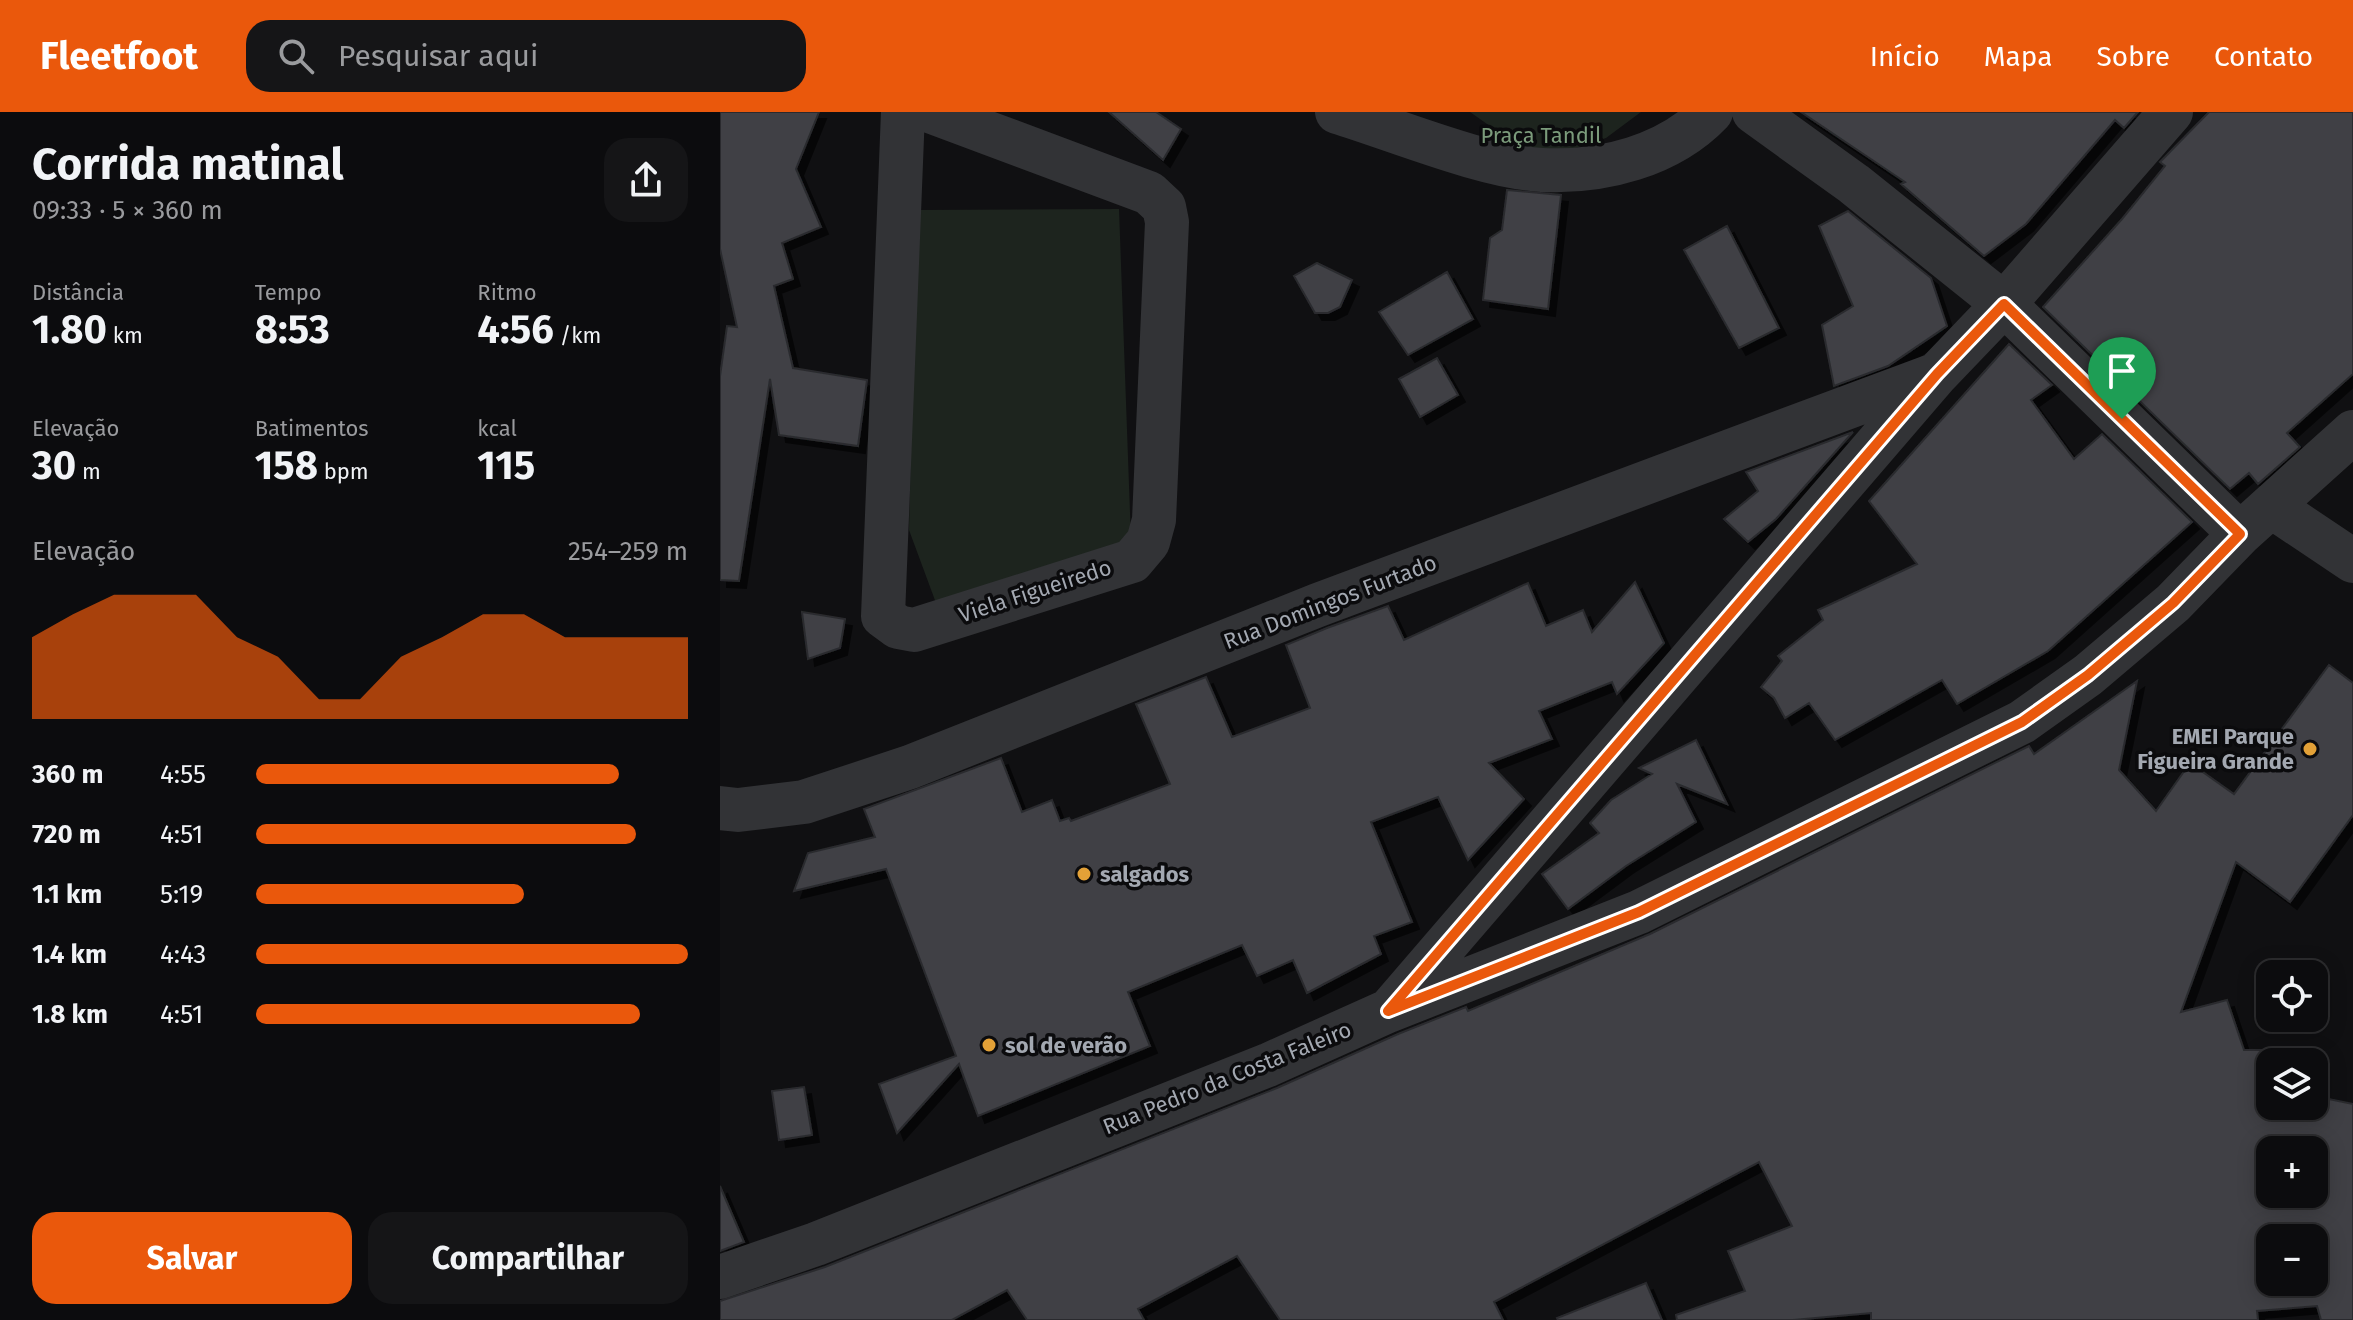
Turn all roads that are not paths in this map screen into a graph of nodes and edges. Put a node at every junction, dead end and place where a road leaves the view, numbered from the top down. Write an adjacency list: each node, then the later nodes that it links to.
1 (903, 112): 2 (street, Viela Figueiredo)
2 (932, 112)
3 (1337, 112): 7 (street)
4 (1711, 112): 7 (street)
5 (1754, 112): 8 (street)
6 (2171, 112): 8 (street)
7 (1432, 125)
8 (2004, 304): 9 (street); 11 (street)
9 (1937, 374): 13 (street, Rua Domingos Furtado); 14 (street)
10 (2353, 432): 11 (street, Rua Pedro da Costa Faleiro)
11 (2255, 520): 12 (street); 14 (street, Rua Pedro da Costa Faleiro)
12 (2353, 561)
13 (720, 808)
14 (1388, 1011): 15 (street, Rua Pedro da Costa Faleiro)
15 (720, 1277)

